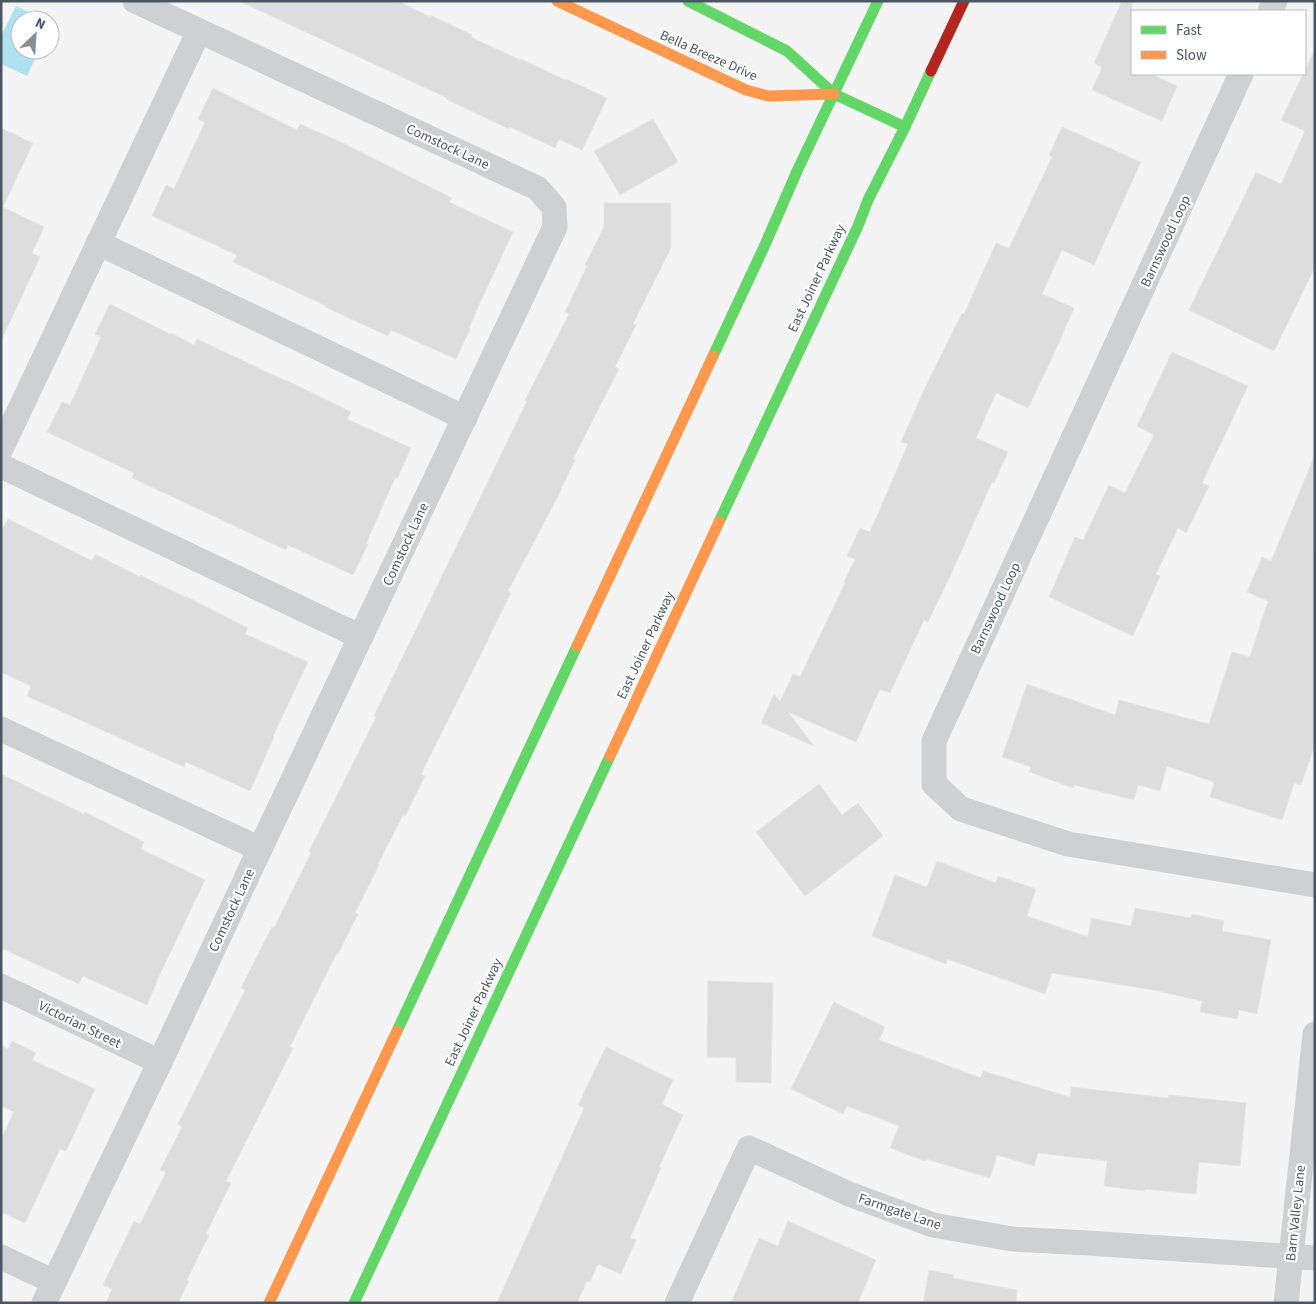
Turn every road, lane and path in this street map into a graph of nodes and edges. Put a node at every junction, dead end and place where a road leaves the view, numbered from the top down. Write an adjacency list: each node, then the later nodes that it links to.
1 (135, 1): 6 (street, Comstock Lane)
2 (557, 1): 8 (main road, Bella Breeze Drive)
3 (688, 1): 8 (main road)
4 (878, 1): 8 (main road)
5 (964, 1): 9 (main road, East Joiner Parkway)
6 (199, 31): 10 (street); 11 (street, Comstock Lane)
7 (1241, 75): 17 (street, Barnswood Loop)
8 (834, 94): 9 (main road); 25 (main road)
9 (905, 127): 26 (main road, East Joiner Parkway)
10 (98, 243): 11 (street); 12 (street)
11 (465, 418): 14 (street, Comstock Lane)
12 (1, 449)
13 (1, 466): 14 (street)
14 (361, 637): 16 (street, Comstock Lane)
15 (1, 729): 16 (street)
16 (260, 849): 20 (street, Comstock Lane)
17 (1315, 885)
18 (1, 986): 20 (street, Victorian Street)
19 (1315, 1034): 21 (street, Barn Valley Lane)
20 (160, 1062): 24 (street, Comstock Lane)
21 (1290, 1256): 23 (street); 27 (street, Farmgate Lane); 28 (street, Barn Valley Lane)
22 (1, 1257): 24 (street)
23 (1315, 1258)
24 (49, 1292)
25 (269, 1303)
26 (354, 1303)
27 (676, 1303)
28 (1286, 1303)

